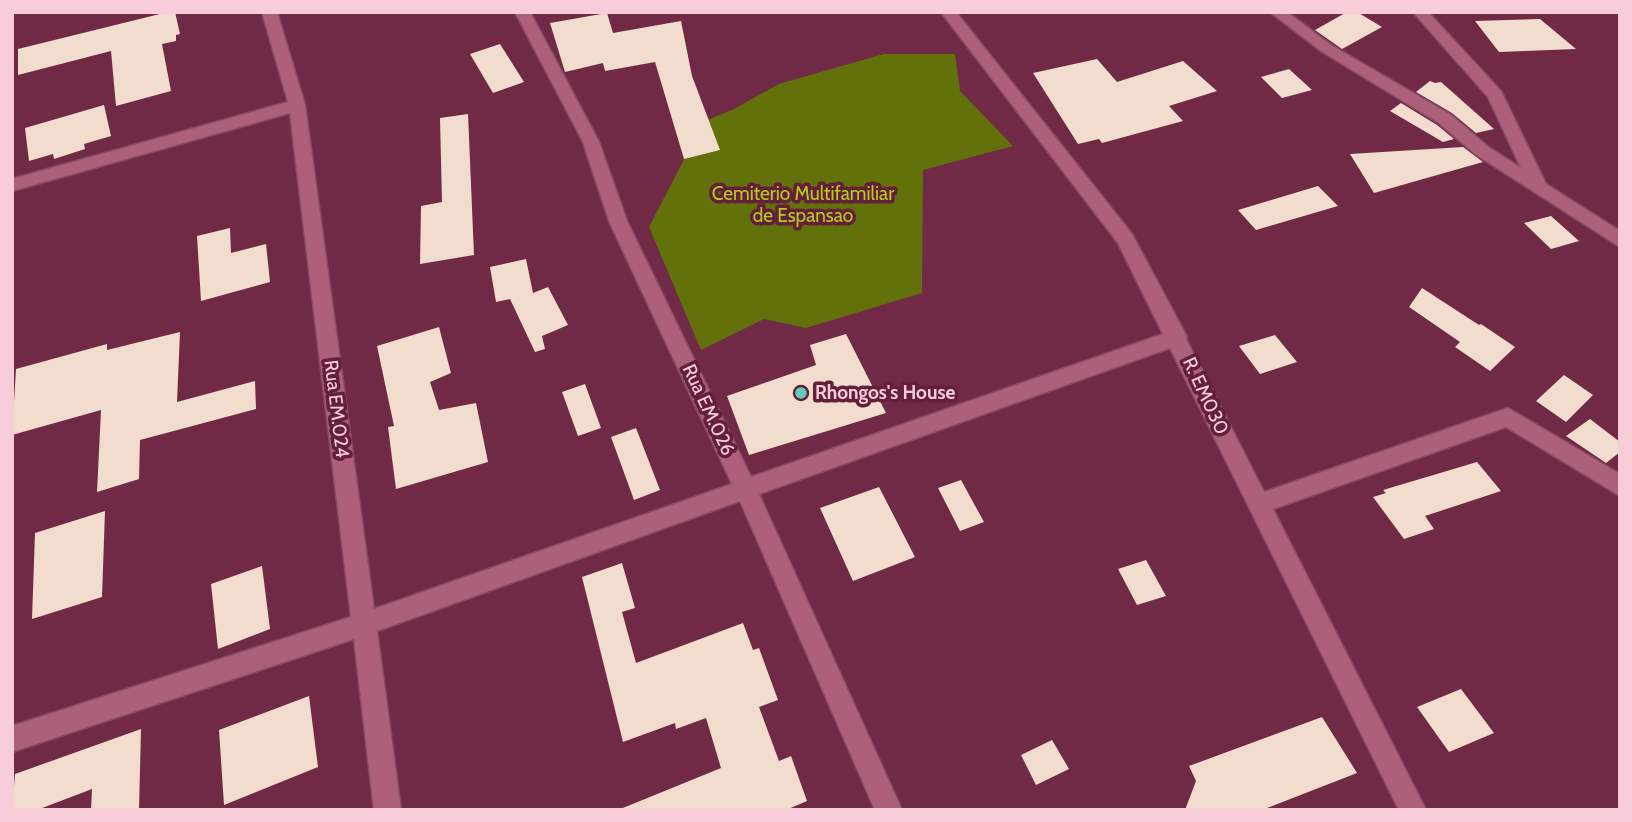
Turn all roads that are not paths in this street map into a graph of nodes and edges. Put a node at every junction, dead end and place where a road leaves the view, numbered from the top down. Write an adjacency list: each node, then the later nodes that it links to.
1 (269, 12): 6 (street, Rua EM.024)
2 (522, 12): 14 (street, Rua EM.026)
3 (948, 12): 12 (street, R. EM030)
4 (1277, 12): 8 (street)
5 (1420, 12): 7 (street)
6 (297, 106): 9 (street); 16 (street, Rua EM.024)
7 (1519, 143): 8 (street); 10 (street)
8 (1481, 150): 10 (street)
9 (12, 186)
10 (1541, 190): 11 (street)
11 (1620, 240)
12 (1177, 337): 14 (street); 15 (street, R. EM030)
13 (1620, 486): 15 (street)
14 (746, 490): 16 (street); 19 (street, Rua EM.026)
15 (1256, 504): 20 (street, R. EM030)
16 (364, 624): 17 (street); 18 (street, Rua EM.024)
17 (12, 739)
18 (388, 810)
19 (889, 810)
20 (1413, 810)

